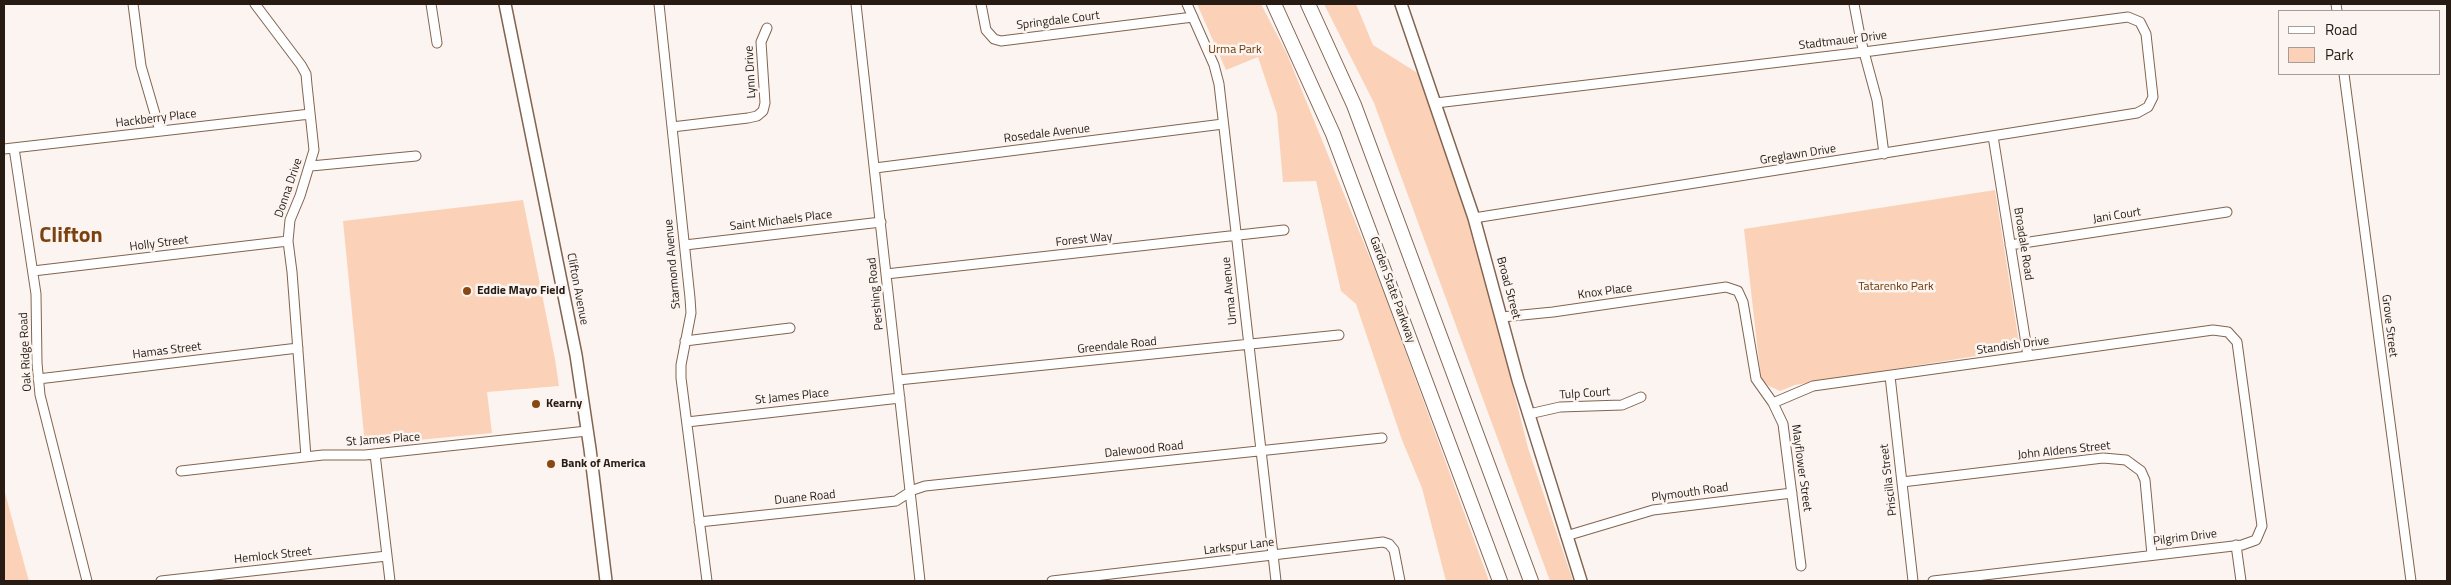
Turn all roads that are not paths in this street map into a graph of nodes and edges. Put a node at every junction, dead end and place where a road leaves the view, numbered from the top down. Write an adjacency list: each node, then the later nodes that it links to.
1 (133, 4): 23 (street)
2 (255, 4): 19 (street, Donna Drive)
3 (431, 4): 15 (street)
4 (505, 4): 58 (main road, Clifton Avenue)
5 (659, 4): 22 (street, Starmond Avenue)
6 (856, 4): 30 (street, Pershing Road)
7 (981, 4): 13 (street, Springdale Court)
8 (1187, 4): 13 (street, Urma Avenue)
9 (1274, 4): 83 (highway, Garden State Parkway)
10 (1308, 4): 84 (highway)
11 (1401, 4): 18 (main road, Broad Street)
12 (1854, 4): 16 (street)
13 (1193, 16): 21 (street, Urma Avenue)
14 (767, 28): 22 (street, Lynn Drive)
15 (438, 43)
16 (1864, 52): 18 (street, Stadtmauer Drive); 20 (street, Stadtmauer Drive); 27 (street)
17 (2344, 75): 89 (street, Grove Street)
18 (1436, 103): 32 (main road, Broad Street)
19 (310, 114): 23 (street, Hackberry Place); 29 (street, Donna Drive)
20 (2126, 115): 24 (street, Greglawn Drive)
21 (1223, 124): 30 (street, Rosedale Avenue); 35 (street, Urma Avenue)
22 (672, 127): 37 (street, Starmond Avenue)
23 (160, 131): 25 (street, Hackberry Place)
24 (1993, 136): 27 (street, Greglawn Drive); 38 (street, Broadale Road)
25 (14, 148): 26 (street, Hackberry Place); 39 (street, Oak Ridge Road)
26 (4, 149)
27 (1884, 154): 32 (street, Greglawn Drive)
28 (416, 156): 29 (street)
29 (311, 166): 36 (street, Donna Drive)
30 (875, 168): 33 (street, Pershing Road)
31 (2227, 212): 38 (street, Jani Court)
32 (1474, 218): 42 (main road, Broad Street)
33 (881, 222): 37 (street, Saint Michaels Place); 40 (street, Pershing Road)
34 (1284, 230): 35 (street, Forest Way)
35 (1236, 236): 40 (street, Forest Way); 46 (street, Urma Avenue)
36 (288, 241): 39 (street, Holly Street); 47 (street, Donna Drive)
37 (685, 245): 45 (street, Starmond Avenue)
38 (2010, 245): 48 (street, Broadale Road)
39 (33, 271): 51 (street, Oak Ridge Road)
40 (886, 274): 52 (street, Pershing Road)
41 (1711, 290): 42 (street, Knox Place); 55 (street, Mayflower Street)
42 (1502, 317): 56 (main road, Broad Street)
43 (790, 328): 45 (street)
44 (1339, 334): 46 (street, Greendale Road)
45 (685, 341): 57 (street, Starmond Avenue)
46 (1249, 345): 52 (street, Greendale Road); 60 (street, Urma Avenue)
47 (298, 348): 51 (street, Hamas Street); 62 (street, Donna Drive)
48 (2028, 356): 49 (street, Standish Drive); 50 (street, Standish Drive)
49 (2240, 359): 69 (street, Pilgrim Drive)
50 (1890, 376): 55 (street, Standish Drive); 64 (street, Priscilla Street)
51 (38, 379): 74 (street, Oak Ridge Road)
52 (898, 380): 54 (street, Pershing Road)
53 (1641, 397): 56 (street, Tulp Court)
54 (900, 398): 57 (street, St James Place); 65 (street, Pershing Road)
55 (1773, 403): 66 (street, Mayflower Street)
56 (1529, 414): 68 (main road, Broad Street)
57 (687, 422): 67 (street, Starmond Avenue)
58 (587, 431): 61 (street, St James Place); 77 (main road, Clifton Avenue)
59 (1382, 438): 60 (street, Dalewood Road)
60 (1261, 451): 65 (street, Dalewood Road); 70 (street, Urma Avenue)
61 (375, 454): 62 (street, St James Place); 72 (street)
62 (306, 457): 63 (street, St James Place)
63 (181, 471)
64 (1902, 482): 71 (street, John Aldens Street); 86 (street, Priscilla Street)
65 (910, 492): 67 (street, Duane Road); 79 (street, Pershing Road)
66 (1792, 493): 68 (street, Plymouth Road); 73 (street, Mayflower Street)
67 (699, 522): 78 (street, Starmond Avenue)
68 (1566, 536): 85 (main road, Broad Street)
69 (2236, 545): 71 (street, Pilgrim Drive); 88 (street)
70 (1273, 555): 80 (street, Larkspur Lane); 81 (street, Urma Avenue); 82 (street, Larkspur Lane)
71 (2152, 555): 87 (street, Pilgrim Drive)
72 (387, 556): 75 (street, Hemlock Street); 76 (street)
73 (1801, 566)
74 (87, 581)
75 (161, 581)
76 (390, 581)
77 (606, 581)
78 (707, 581)
79 (920, 581)
80 (1052, 581)
81 (1276, 581)
82 (1400, 581)
83 (1500, 581)
84 (1531, 581)
85 (1581, 581)
86 (1913, 581)
87 (1934, 581)
88 (2242, 581)
89 (2411, 581)

